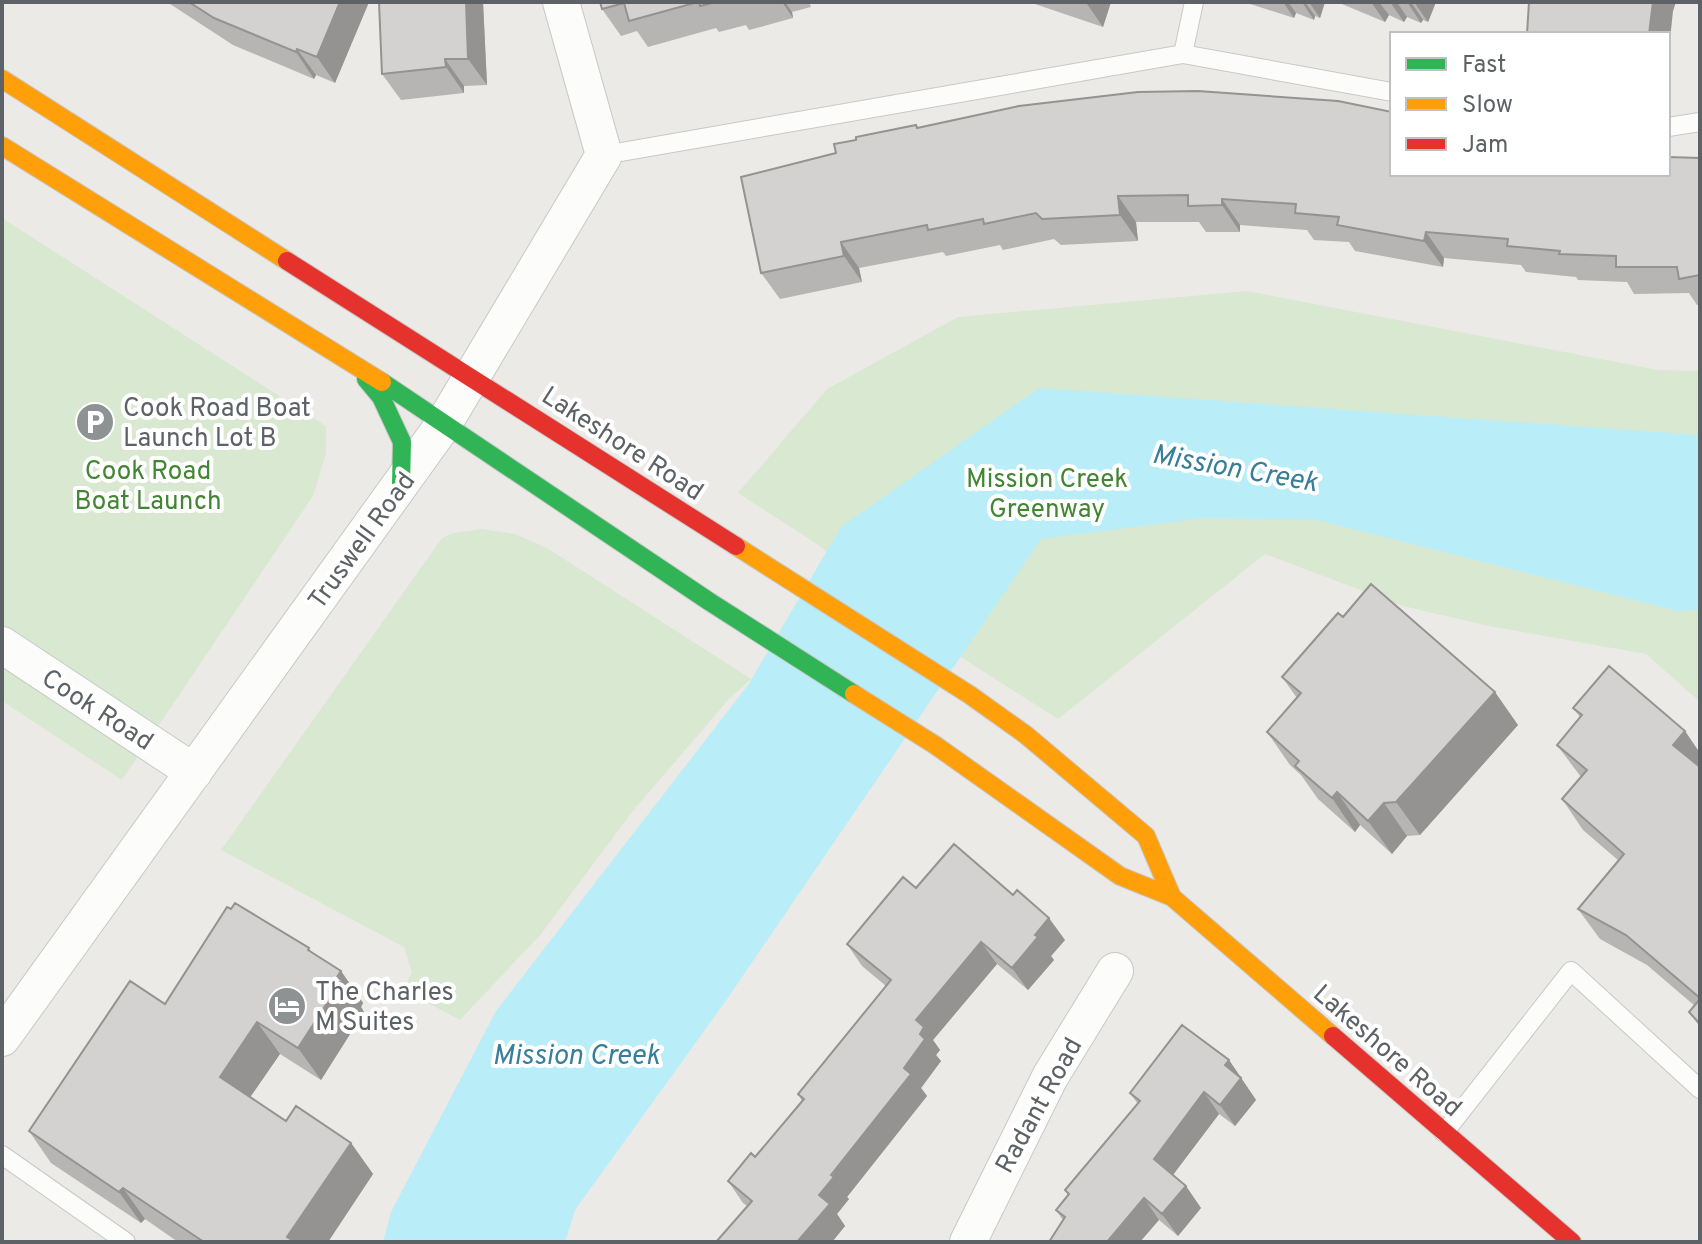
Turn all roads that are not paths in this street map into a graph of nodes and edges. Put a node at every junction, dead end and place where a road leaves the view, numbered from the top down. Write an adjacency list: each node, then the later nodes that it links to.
1 (561, 2): 9 (street)
2 (1194, 2): 3 (lane)
3 (1183, 54): 5 (lane); 9 (lane)
4 (2, 79): 11 (main road, Lakeshore Road)
5 (1390, 92)
6 (1700, 122): 7 (lane)
7 (1670, 127)
8 (2, 146): 10 (main road, Lakeshore Road)
9 (604, 155): 11 (street, Truswell Road)
10 (355, 364): 12 (main road, Lakeshore Road); 13 (main road)
11 (472, 377): 12 (street, Truswell Road); 16 (main road, Lakeshore Road)
12 (443, 425): 13 (street, Truswell Road); 16 (main road, Lakeshore Road)
13 (401, 484): 15 (street, Truswell Road)
14 (2, 645): 15 (street, Cook Road)
15 (194, 772): 18 (street, Truswell Road)
16 (1172, 897): 20 (main road, Lakeshore Road)
17 (1115, 971): 23 (street, Radant Road)
18 (2, 1038)
19 (1700, 1089): 20 (lane)
20 (1444, 1133): 24 (main road, Lakeshore Road)
21 (2, 1155): 22 (lane)
22 (126, 1242)
23 (968, 1242)
24 (1572, 1242)

